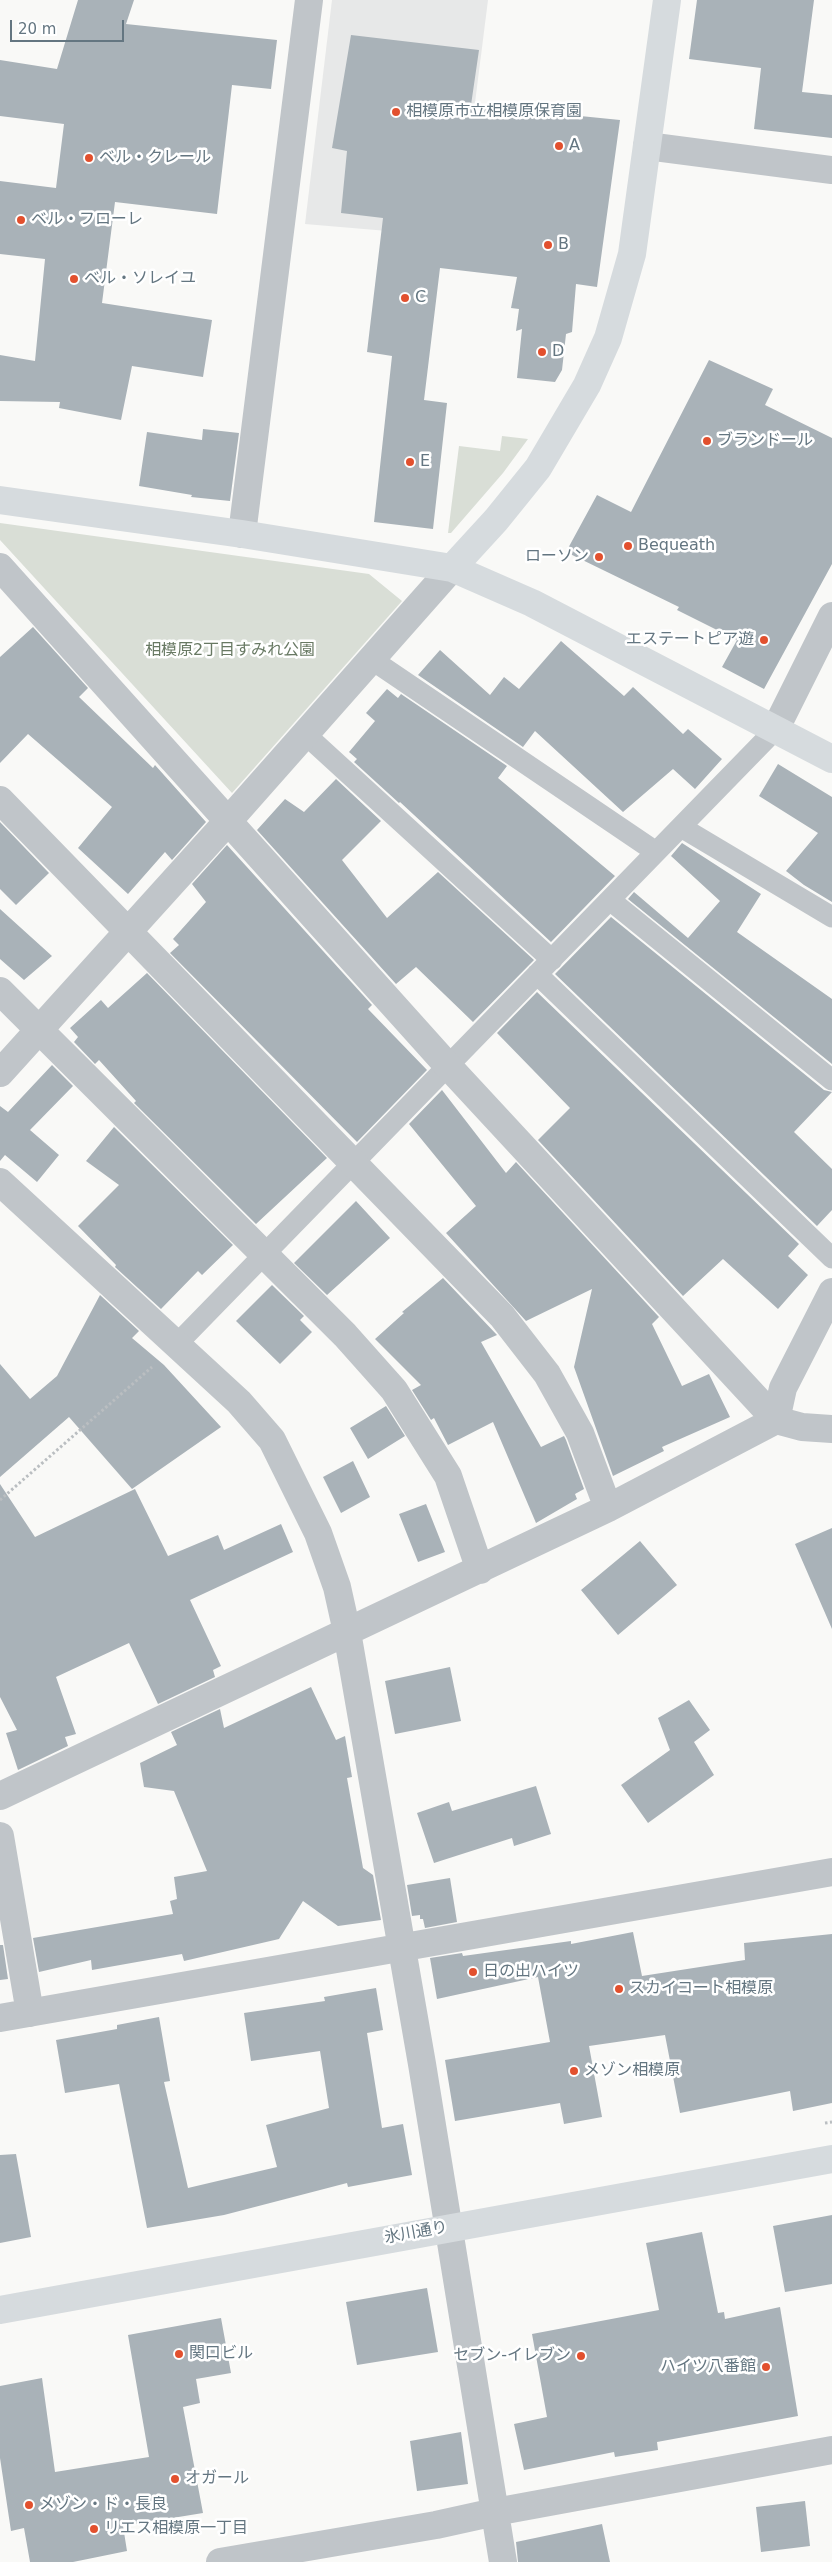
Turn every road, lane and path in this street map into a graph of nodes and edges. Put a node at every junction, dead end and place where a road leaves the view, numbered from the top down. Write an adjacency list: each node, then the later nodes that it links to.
1 (309, 0): 6 (street)
2 (667, 0): 3 (street)
3 (647, 146): 4 (street); 8 (street)
4 (832, 170)
5 (0, 500): 6 (street)
6 (242, 534): 8 (street)
7 (0, 567): 15 (street)
8 (452, 568): 10 (street); 11 (street)
9 (832, 616): 11 (street)
10 (371, 659): 12 (street); 17 (lane)
11 (775, 730): 13 (street); 16 (lane)
12 (305, 734): 15 (street); 21 (lane)
13 (832, 759)
14 (0, 800): 20 (street)
15 (229, 820): 20 (street); 24 (street)
16 (681, 827): 17 (lane); 19 (lane)
17 (656, 852): 18 (lane)
18 (610, 900): 21 (lane); 26 (lane)
19 (832, 917)
20 (128, 931): 23 (street); 27 (street)
21 (544, 967): 24 (lane); 30 (lane)
22 (0, 990): 23 (street)
23 (40, 1029): 25 (street); 29 (street)
24 (448, 1066): 27 (lane); 33 (street)
25 (0, 1073)
26 (832, 1080)
27 (352, 1164): 29 (lane); 36 (street)
28 (0, 1182): 32 (street)
29 (264, 1255): 32 (lane); 37 (street)
30 (832, 1258)
31 (832, 1292): 33 (street)
32 (176, 1345): 35 (path); 38 (street)
33 (776, 1420): 34 (street); 36 (street)
34 (832, 1429)
35 (0, 1500)
36 (608, 1508): 37 (street)
37 (480, 1570): 38 (street)
38 (347, 1632): 39 (street); 42 (street)
39 (0, 1796)
40 (0, 1836): 43 (street)
41 (832, 1872): 42 (street)
42 (402, 1949): 43 (street); 46 (street)
43 (30, 2013): 44 (street)
44 (0, 2018)
45 (832, 2159): 46 (street, 氷川通り)
46 (449, 2227): 47 (street, 氷川通り); 49 (street)
47 (0, 2310)
48 (831, 2456): 49 (street)
49 (495, 2512): 50 (street); 51 (street)
50 (220, 2562)
51 (503, 2562)

